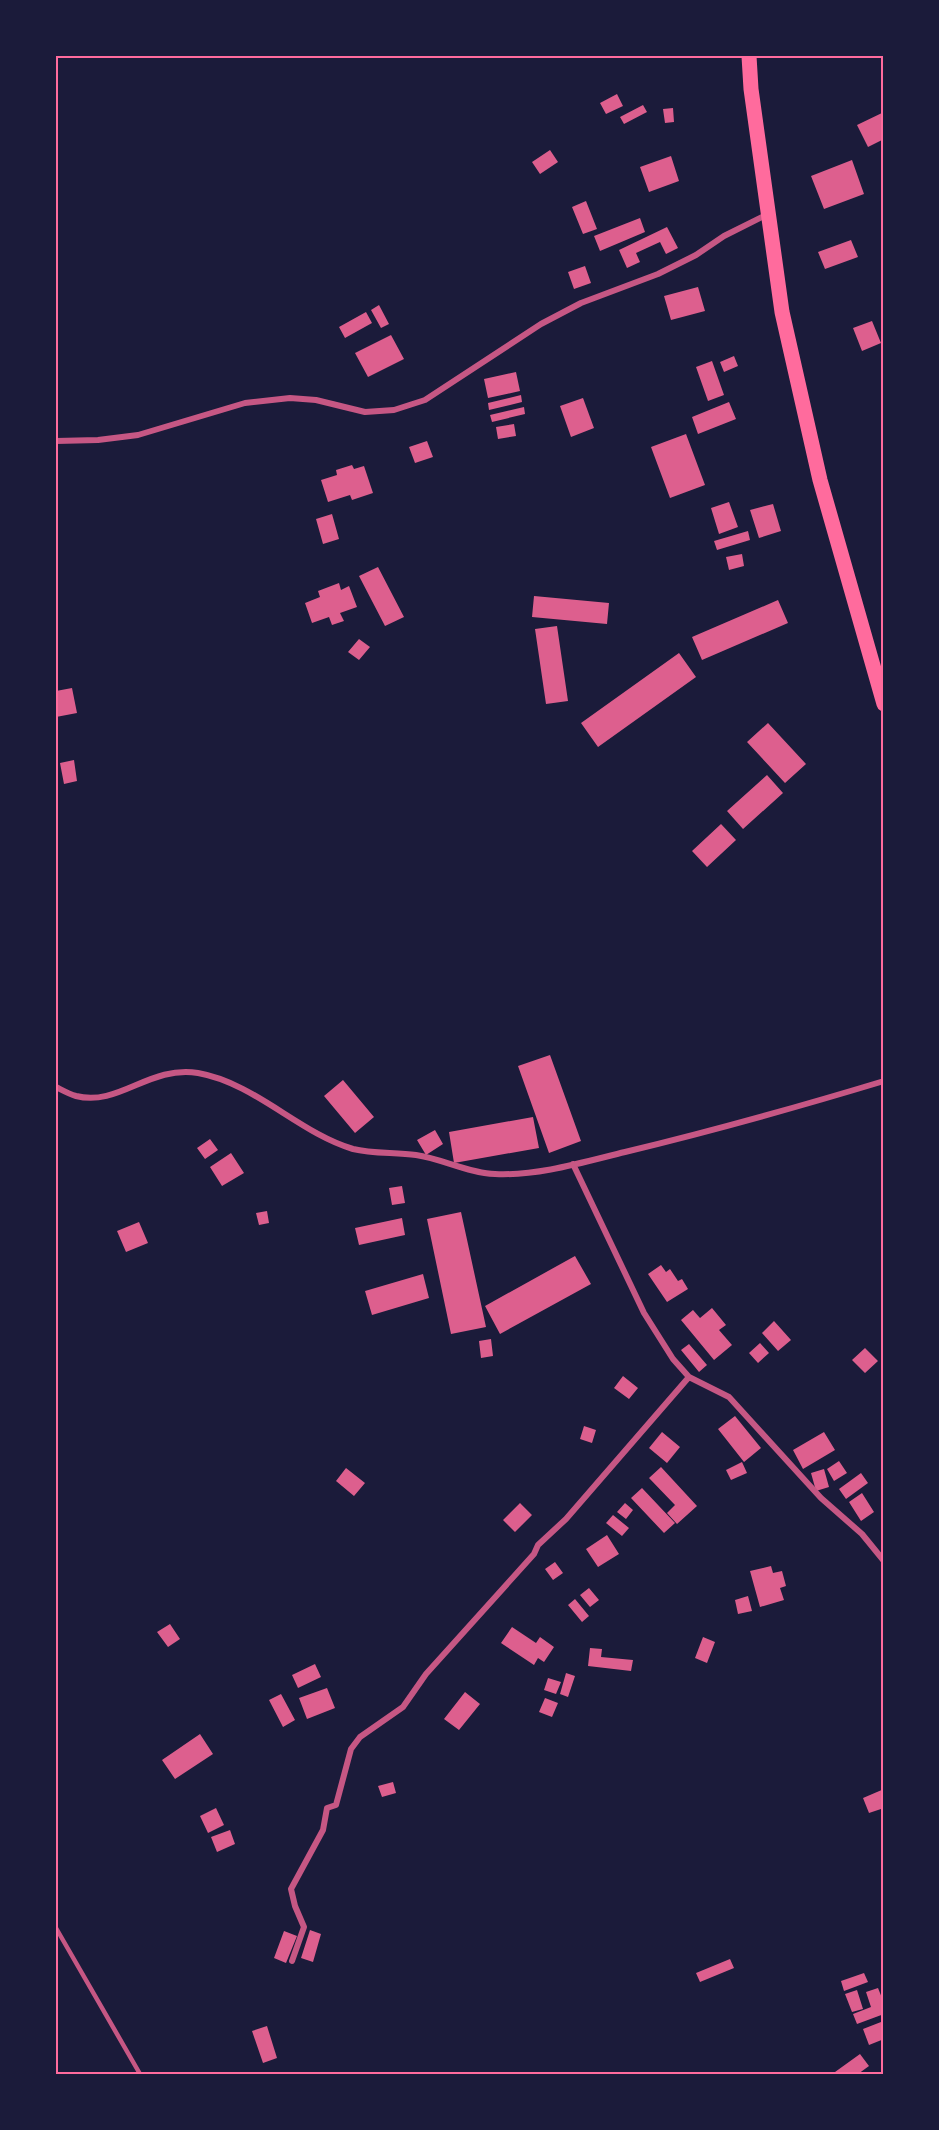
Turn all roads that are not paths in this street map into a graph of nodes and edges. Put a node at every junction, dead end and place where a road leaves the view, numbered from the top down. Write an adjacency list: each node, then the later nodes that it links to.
1 (749, 56): 2 (main road)
2 (768, 213): 3 (street); 4 (main road)
3 (56, 441)
4 (881, 684): 5 (main road)
5 (884, 704)
6 (884, 1081): 8 (street)
7 (56, 1087): 8 (street)
8 (573, 1164): 9 (street)
9 (689, 1377): 10 (street); 12 (street)
10 (884, 1561)
11 (56, 1928): 13 (lane)
12 (292, 1961)
13 (140, 2074)

